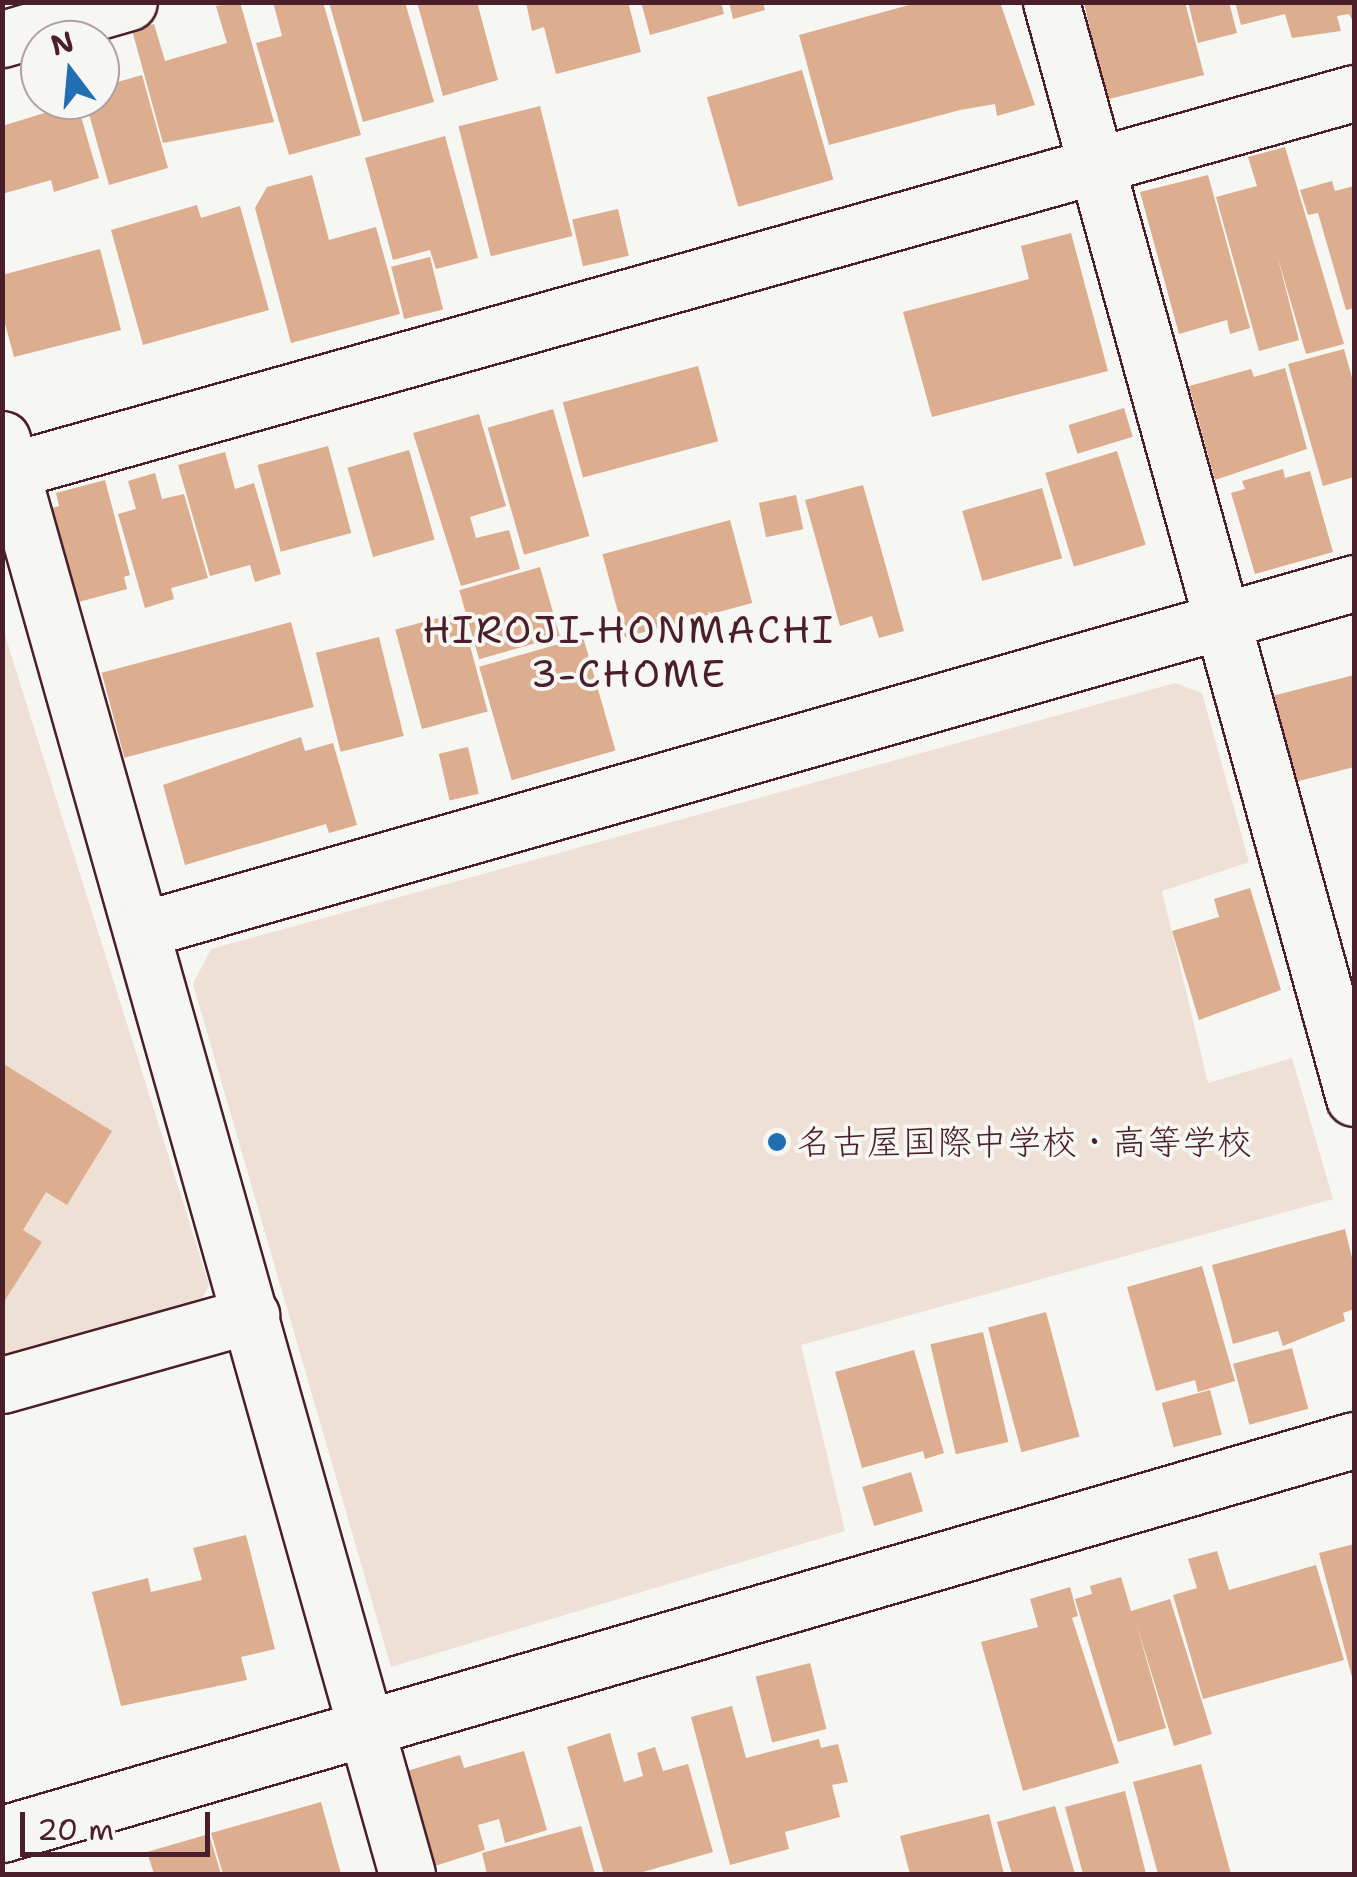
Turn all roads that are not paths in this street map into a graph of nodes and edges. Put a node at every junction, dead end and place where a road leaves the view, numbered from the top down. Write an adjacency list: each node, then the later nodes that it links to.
1 (129, 2): 3 (street)
2 (1051, 2): 5 (street)
3 (2, 39)
4 (1354, 92): 5 (street)
5 (1096, 165): 6 (street); 8 (street)
6 (5, 461): 9 (street)
7 (1354, 583): 8 (street)
8 (1222, 621): 9 (street); 10 (street)
9 (141, 930): 12 (street)
10 (1343, 1010): 11 (street)
11 (1354, 1098)
12 (251, 1315): 13 (street); 15 (street)
13 (2, 1385)
14 (1354, 1440): 15 (street)
15 (368, 1728): 16 (street); 17 (street)
16 (2, 1834)
17 (407, 1874)

